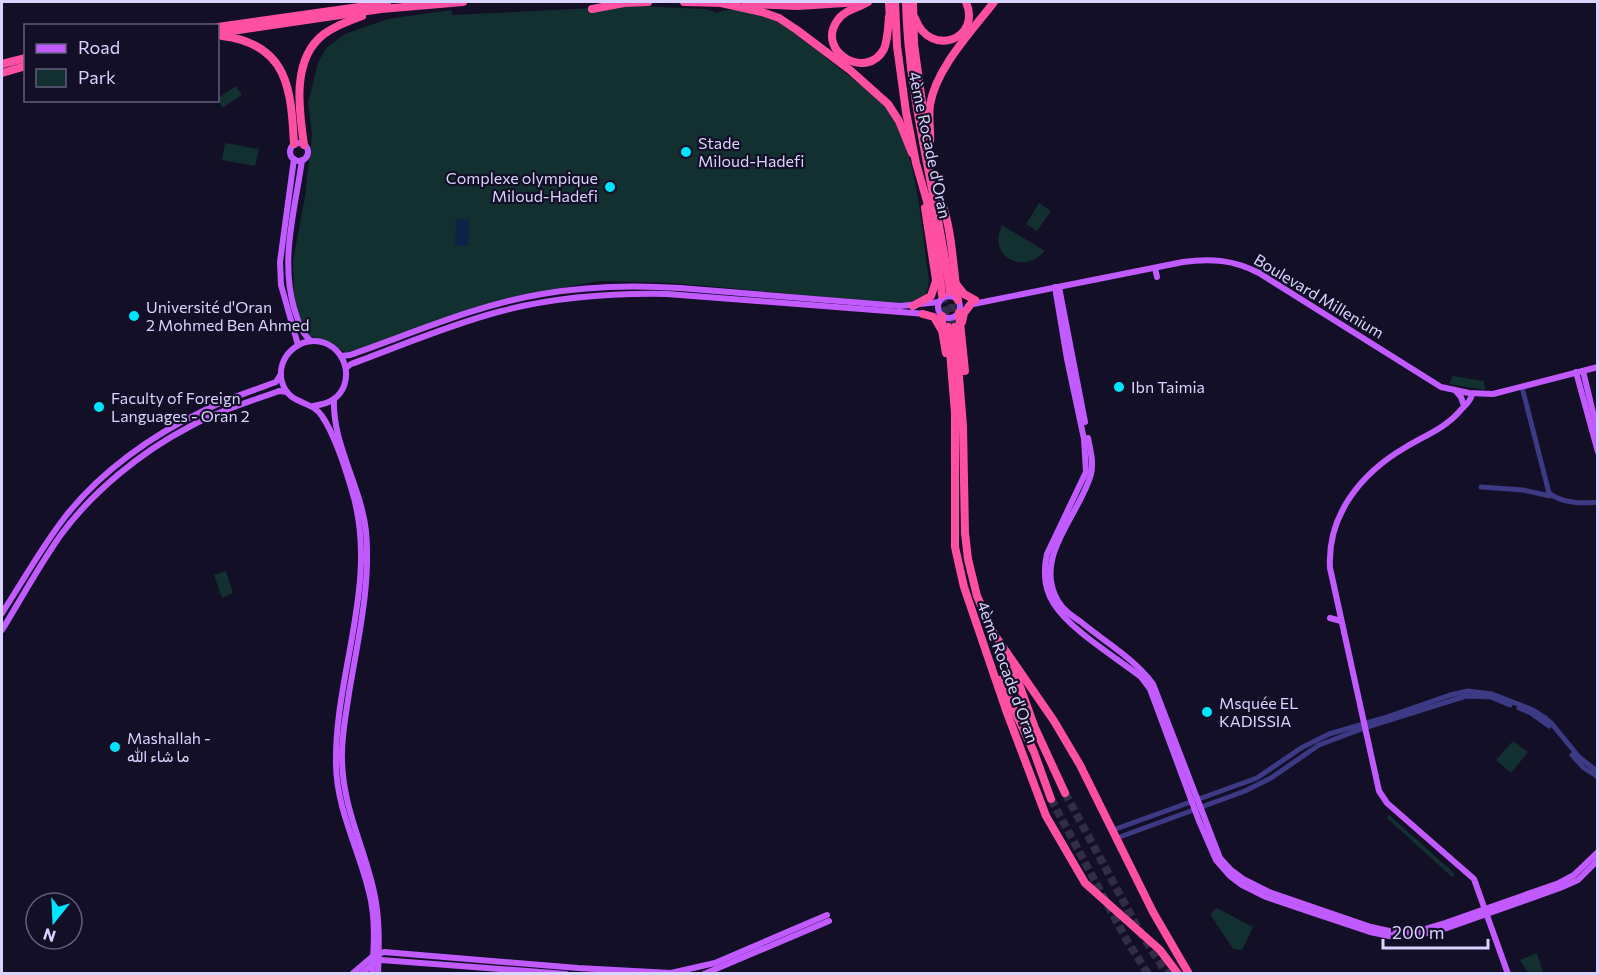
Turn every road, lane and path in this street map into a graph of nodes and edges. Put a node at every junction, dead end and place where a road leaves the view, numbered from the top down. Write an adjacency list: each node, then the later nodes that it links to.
1 (404, 2): 16 (highway)
2 (464, 2): 12 (highway)
3 (648, 2): 13 (highway)
4 (684, 2): 10 (highway)
5 (860, 2): 10 (highway)
6 (868, 2): 15 (highway)
7 (908, 2): 14 (highway); 30 (highway, 4ème Rocade d'Oran)
8 (966, 2): 14 (highway)
9 (993, 2): 24 (highway)
10 (721, 3): 29 (highway)
11 (892, 4): 15 (highway); 23 (highway, 4ème Rocade d'Oran)
12 (381, 9): 17 (highway); 26 (highway)
13 (592, 9)
14 (913, 13): 24 (highway)
15 (890, 17): 23 (highway)
16 (219, 27)
17 (219, 34)
18 (219, 34): 25 (highway)
19 (24, 58): 20 (highway)
20 (2, 64)
21 (24, 67): 22 (highway)
22 (2, 74)
23 (904, 95): 29 (highway, 4ème Rocade d'Oran)
24 (930, 142): 30 (highway)
25 (294, 144): 26 (main road); 27 (main road)
26 (304, 145): 28 (main road)
27 (294, 159): 28 (main road); 48 (main road)
28 (302, 160): 47 (main road)
29 (916, 163): 31 (highway, 4ème Rocade d'Oran)
30 (928, 163): 32 (highway, 4ème Rocade d'Oran)
31 (923, 186): 36 (highway); 39 (highway, 4ème Rocade d'Oran)
32 (933, 189): 35 (highway); 39 (highway, 4ème Rocade d'Oran)
33 (1155, 268): 34 (main road); 37 (main road, Boulevard Millenium); 55 (main road, Boulevard Millenium)
34 (1157, 277)
35 (954, 280): 40 (highway); 41 (highway)
36 (936, 281): 39 (highway); 42 (highway)
37 (1057, 287): 41 (main road, Boulevard Millenium); 77 (main road)
38 (583, 293): 42 (main road); 44 (main road); 49 (main road); 51 (main road)
39 (943, 298): 40 (main road); 42 (main road); 45 (main road)
40 (958, 300): 41 (main road, Boulevard Millenium); 43 (main road)
41 (975, 302): 43 (main road); 46 (highway)
42 (913, 306)
43 (960, 312): 45 (main road); 46 (highway)
44 (923, 314): 45 (main road); 46 (highway)
45 (941, 316): 46 (highway)
46 (952, 329): 70 (highway, 4ème Rocade d'Oran); 71 (highway, 4ème Rocade d'Oran)
47 (311, 341): 48 (main road); 49 (main road)
48 (298, 345): 53 (main road)
49 (341, 356): 51 (main road)
50 (1598, 367): 52 (main road, Boulevard Millenium)
51 (346, 368): 58 (main road)
52 (1580, 372): 54 (main road, Boulevard Millenium); 61 (main road); 62 (main road)
53 (281, 373): 56 (main road); 66 (main road)
54 (1522, 387): 57 (main road, Boulevard Millenium); 64 (street)
55 (1454, 390): 57 (main road, Boulevard Millenium); 59 (main road)
56 (287, 392): 60 (main road); 69 (main road)
57 (1473, 394): 59 (main road)
58 (334, 399): 60 (main road); 82 (main road)
59 (1464, 404): 68 (main road)
60 (313, 406): 82 (main road)
61 (1598, 433)
62 (1598, 452)
63 (1481, 487): 64 (street)
64 (1553, 497): 65 (street)
65 (1598, 502)
66 (2, 613)
67 (1330, 618): 68 (main road)
68 (1341, 621): 72 (main road)
69 (2, 630)
70 (987, 654): 76 (highway); 89 (highway, 4ème Rocade d'Oran)
71 (1009, 658): 75 (highway); 78 (highway, 4ème Rocade d'Oran)
72 (1364, 726): 73 (street); 74 (street); 77 (street); 81 (main road)
73 (1598, 772)
74 (1598, 777)
75 (1065, 793)
76 (1051, 799)
77 (1197, 804): 78 (street); 81 (main road)
78 (1115, 834): 90 (highway, 4ème Rocade d'Oran)
79 (1598, 852): 81 (main road)
80 (1598, 860): 81 (main road)
81 (1485, 912): 91 (main road)
82 (376, 958): 83 (main road); 84 (main road); 85 (main road); 86 (main road); 87 (main road); 88 (main road)
83 (352, 974)
84 (361, 974)
85 (372, 974)
86 (378, 974)
87 (566, 974)
88 (704, 974)
89 (1178, 974)
90 (1189, 974)
91 (1508, 974)

